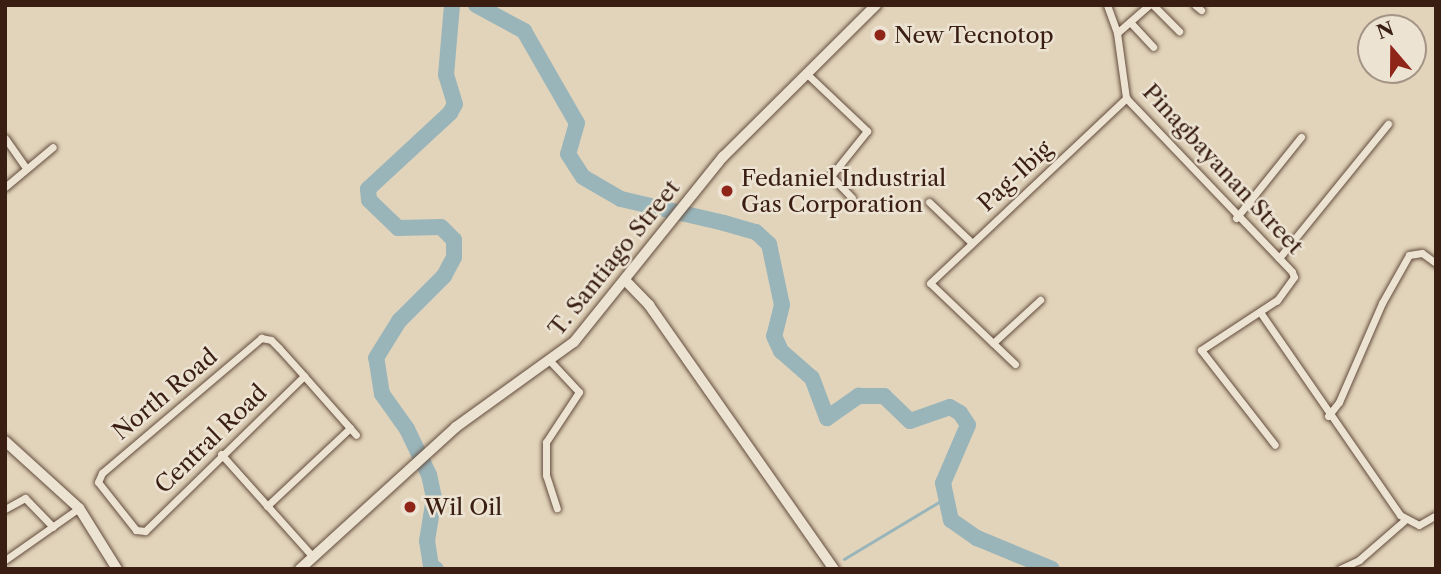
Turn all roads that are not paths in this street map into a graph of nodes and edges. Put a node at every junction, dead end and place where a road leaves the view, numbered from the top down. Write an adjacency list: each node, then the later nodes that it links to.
1 (876, 5): 8 (main road, T. Santiago Street)
2 (1107, 5): 6 (street, Pinagbayanan Street)
3 (1151, 5): 4 (street); 5 (street)
4 (1130, 22): 6 (street); 7 (street)
5 (1179, 31)
6 (1117, 33): 9 (street, Pinagbayanan Street)
7 (1153, 47)
8 (807, 74): 16 (street); 22 (main road, T. Santiago Street)
9 (1126, 98): 18 (street, Pinagbayanan Street); 19 (street, Pag-Ibig)
10 (1388, 124): 20 (street)
11 (1301, 136): 18 (street)
12 (5, 138): 14 (street)
13 (52, 147): 14 (street)
14 (26, 168): 15 (street)
15 (5, 187)
16 (852, 198)
17 (929, 202): 19 (street)
18 (1236, 218): 20 (street, Pinagbayanan Street)
19 (972, 243): 25 (street, Pag-Ibig)
20 (1279, 258): 24 (street, Pinagbayanan Street)
21 (1436, 263): 29 (street)
22 (625, 280): 26 (main road, T. Santiago Street); 47 (main road)
23 (1040, 300): 25 (street)
24 (1260, 312): 29 (street); 33 (street)
25 (993, 343): 27 (street)
26 (551, 362): 37 (street); 43 (main road, T. Santiago Street)
27 (1015, 364)
28 (303, 376): 30 (street); 34 (street, Central Road); 42 (street, North Road)
29 (1328, 416): 40 (street)
30 (350, 428): 31 (street); 35 (street)
31 (356, 435)
32 (5, 441): 36 (main road)
33 (1275, 445)
34 (221, 454): 35 (street); 42 (street, Central Road)
35 (267, 506): 43 (street)
36 (79, 508): 41 (street); 45 (main road)
37 (556, 508)
38 (5, 509): 41 (street)
39 (1436, 515): 40 (street)
40 (1405, 520): 48 (street)
41 (53, 527): 44 (street)
42 (145, 531)
43 (313, 557): 46 (main road, T. Santiago Street)
44 (5, 560)
45 (117, 569)
46 (300, 569)
47 (834, 569)
48 (1340, 569)

